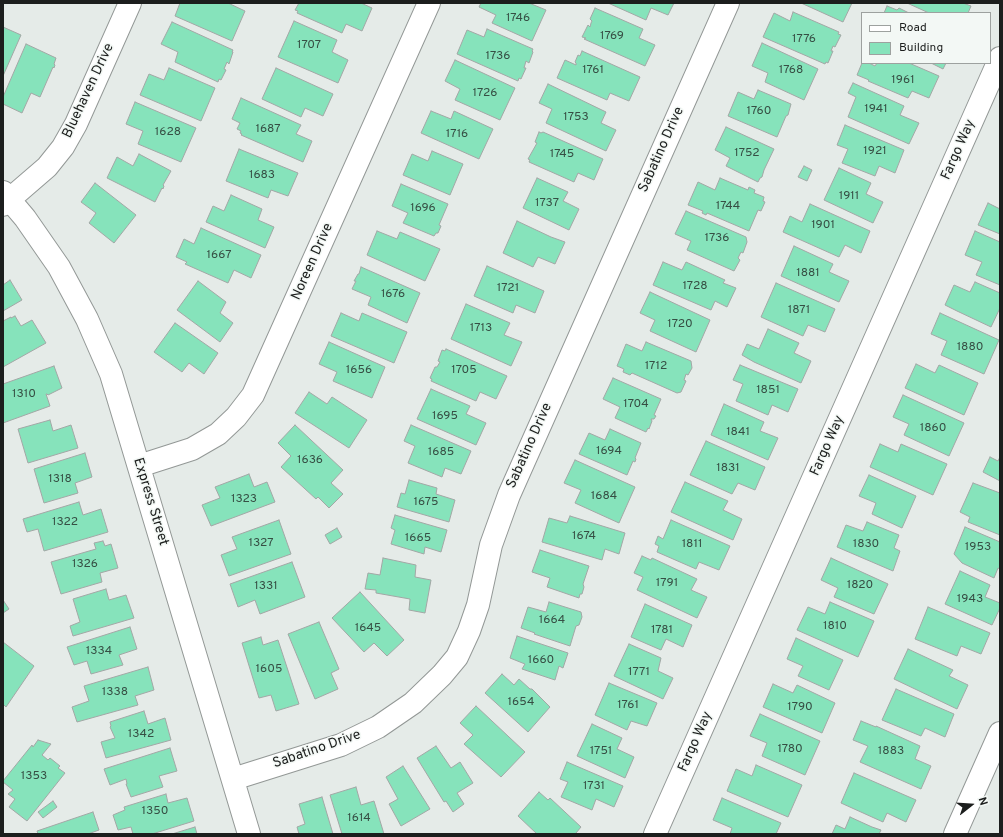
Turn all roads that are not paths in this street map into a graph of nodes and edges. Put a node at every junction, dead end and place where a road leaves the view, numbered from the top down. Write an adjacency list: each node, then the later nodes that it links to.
1 (130, 3): 5 (street, Bluehaven Drive)
2 (429, 3): 6 (street, Noreen Drive)
3 (728, 3): 8 (street, Sabatino Drive)
4 (1000, 58): 10 (street, Fargo Way)
5 (5, 199): 6 (street, Express Street)
6 (139, 466): 8 (street, Express Street)
7 (1000, 733): 11 (street)
8 (233, 778): 9 (street, Express Street)
9 (249, 834)
10 (655, 834)
11 (955, 834)

